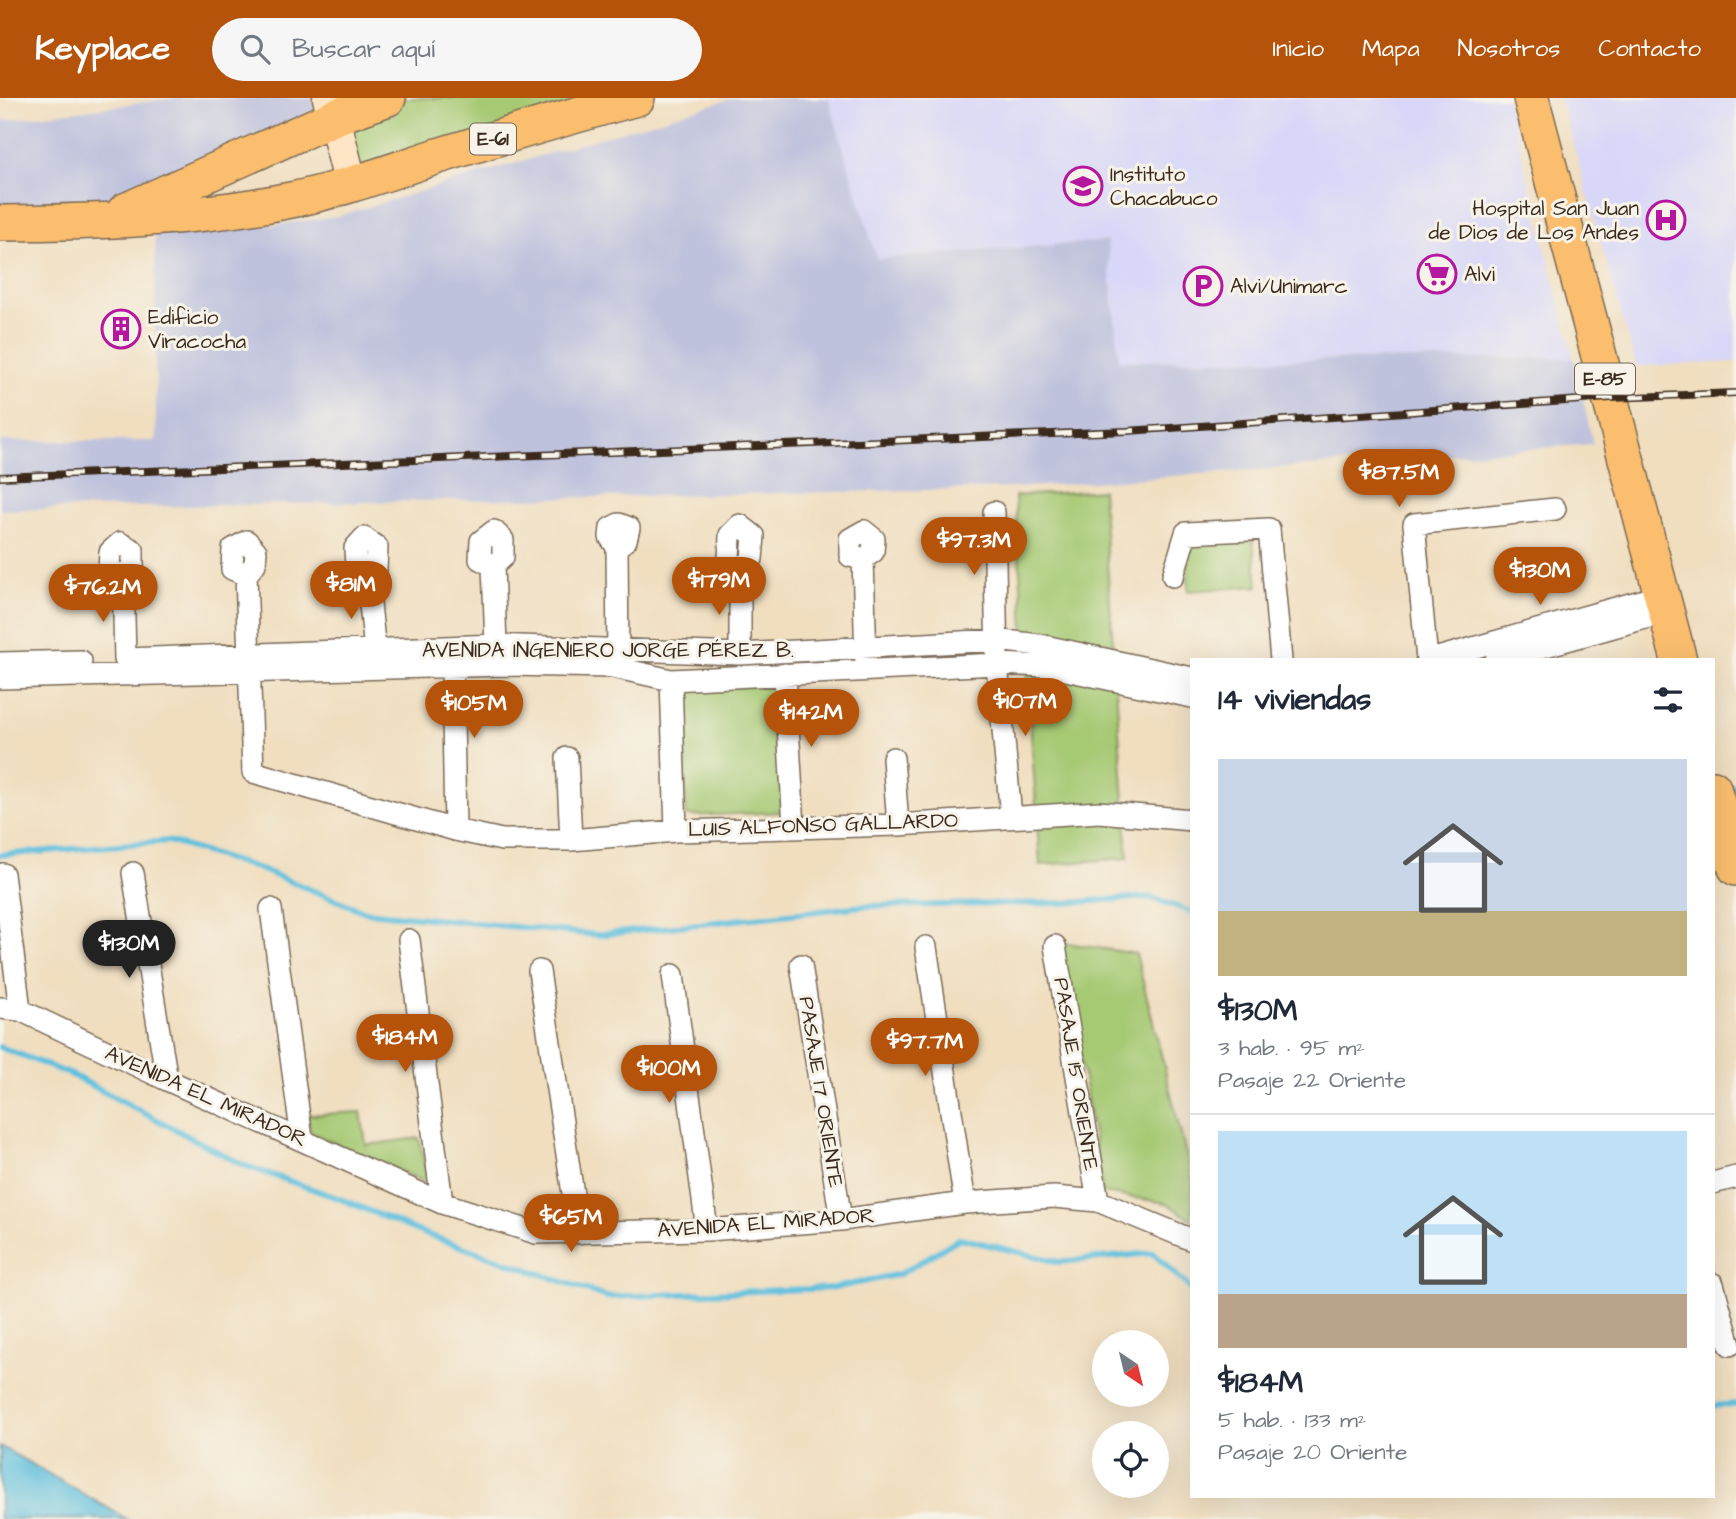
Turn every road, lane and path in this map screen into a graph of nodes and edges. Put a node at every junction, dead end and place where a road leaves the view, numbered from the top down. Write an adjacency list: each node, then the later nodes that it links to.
1 (388, 98): 4 (main road, E-61)
2 (637, 98): 5 (main road, E-61)
3 (1531, 98): 18 (main road, E-85)
4 (332, 107): 5 (main road); 6 (main road, E-61)
5 (351, 185): 6 (main road, E-61)
6 (101, 222): 7 (main road, E-61)
7 (0, 223)
8 (1555, 509): 26 (street)
9 (994, 512): 19 (street)
10 (617, 547): 31 (street)
11 (863, 559): 21 (street)
12 (493, 566): 20 (street)
13 (740, 570): 23 (street)
14 (123, 575): 30 (street)
15 (246, 575): 33 (street)
16 (368, 576): 22 (street)
17 (1173, 576): 25 (street)
18 (1664, 604): 27 (street); 28 (street); 29 (main road, E-85)
19 (997, 640): 21 (street, AVENIDA INGENIERO JORGE PÉREZ B.); 34 (street); 39 (street, AVENIDA INGENIERO JORGE PÉREZ B.)
20 (496, 645): 24 (street, AVENIDA INGENIERO JORGE PÉREZ B.); 31 (street, AVENIDA INGENIERO JORGE PÉREZ B.)
21 (864, 647): 23 (street, AVENIDA INGENIERO JORGE PÉREZ B.); 35 (street)
22 (375, 651): 24 (street, AVENIDA INGENIERO JORGE PÉREZ B.); 33 (street, AVENIDA INGENIERO JORGE PÉREZ B.)
23 (740, 654): 31 (street, AVENIDA INGENIERO JORGE PÉREZ B.)
24 (452, 658): 31 (street, AVENIDA INGENIERO JORGE PÉREZ B.); 33 (street, AVENIDA INGENIERO JORGE PÉREZ B.); 48 (street)
25 (1281, 658)
26 (1428, 658)
27 (1436, 658)
28 (1502, 658)
29 (1678, 658)
30 (125, 659): 32 (street, AVENIDA INGENIERO JORGE PÉREZ B.); 33 (street, AVENIDA INGENIERO JORGE PÉREZ B.)
31 (619, 659): 38 (street, AVENIDA INGENIERO JORGE PÉREZ B.)
32 (0, 662): 33 (street, AVENIDA INGENIERO JORGE PÉREZ B.)
33 (248, 663): 48 (street, LUIS ALFONSO GALLARDO)
34 (997, 664): 35 (street, AVENIDA INGENIERO JORGE PÉREZ B.); 39 (street, AVENIDA INGENIERO JORGE PÉREZ B.); 44 (street)
35 (866, 670): 36 (street, AVENIDA INGENIERO JORGE PÉREZ B.)
36 (785, 674): 38 (street, AVENIDA INGENIERO JORGE PÉREZ B.); 47 (street)
37 (1190, 678): 39 (street, AVENIDA INGENIERO JORGE PÉREZ B.)
38 (671, 680): 49 (street)
39 (1168, 682): 40 (street, AVENIDA INGENIERO JORGE PÉREZ B.)
40 (1190, 696)
41 (566, 758): 50 (street)
42 (893, 758): 46 (street)
43 (1715, 795): 51 (main road)
44 (1011, 817): 45 (street, LUIS ALFONSO GALLARDO); 46 (street, LUIS ALFONSO GALLARDO)
45 (1190, 820)
46 (898, 825): 47 (street, LUIS ALFONSO GALLARDO)
47 (794, 827): 49 (street, LUIS ALFONSO GALLARDO)
48 (455, 830): 50 (street, LUIS ALFONSO GALLARDO)
49 (676, 831): 50 (street, LUIS ALFONSO GALLARDO)
50 (571, 840)
51 (1736, 868)
52 (133, 873): 62 (street)
53 (3, 874): 61 (street)
54 (271, 909): 63 (street)
55 (409, 940): 67 (street)
56 (1055, 946): 66 (street, PASAJE 15 ORIENTE)
57 (926, 947): 68 (street)
58 (801, 965): 69 (street, PASAJE 17 ORIENTE)
59 (539, 971): 71 (street)
60 (673, 975): 70 (street)
61 (10, 1009): 62 (street, AVENIDA EL MIRADOR)
62 (167, 1080): 63 (street, AVENIDA EL MIRADOR)
63 (302, 1139): 67 (street, AVENIDA EL MIRADOR)
64 (1736, 1177): 65 (street)
65 (1715, 1182)
66 (1098, 1201): 68 (street, AVENIDA EL MIRADOR); 72 (street, AVENIDA EL MIRADOR)
67 (442, 1203): 71 (street, AVENIDA EL MIRADOR)
68 (965, 1203): 69 (street, AVENIDA EL MIRADOR)
69 (841, 1220): 70 (street, AVENIDA EL MIRADOR)
70 (707, 1230): 71 (street, AVENIDA EL MIRADOR)
71 (579, 1233)
72 (1190, 1239)
73 (1715, 1291): 74 (street)
74 (1730, 1345)

